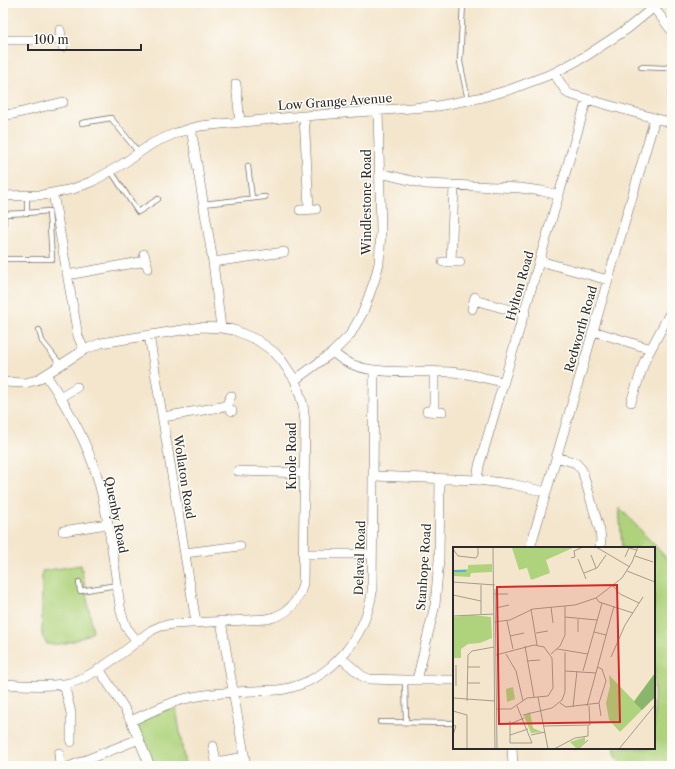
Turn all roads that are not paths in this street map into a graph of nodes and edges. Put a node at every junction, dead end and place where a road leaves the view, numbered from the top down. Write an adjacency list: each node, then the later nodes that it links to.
1 (463, 3): 11 (lane)
2 (656, 6): 4 (street); 8 (street, Low Grange Avenue)
3 (60, 30): 5 (street)
4 (672, 31)
5 (3, 40)
6 (672, 65): 7 (lane)
7 (641, 67)
8 (554, 73): 10 (street); 11 (street, Low Grange Avenue)
9 (236, 84): 17 (street)
10 (587, 99): 16 (street); 27 (street, Hylton Road)
11 (468, 100): 13 (street, Low Grange Avenue)
12 (63, 102): 14 (street)
13 (378, 111): 15 (street, Low Grange Avenue); 24 (street, Windlestone Road)
14 (3, 115)
15 (304, 116): 17 (street, Low Grange Avenue); 34 (street)
16 (655, 118): 19 (street); 44 (street, Redworth Road)
17 (240, 122): 20 (street, Low Grange Avenue)
18 (82, 123): 21 (lane)
19 (672, 123)
20 (191, 128): 21 (street, Low Grange Avenue); 33 (street)
21 (139, 153): 23 (street, Low Grange Avenue)
22 (248, 166): 31 (lane)
23 (111, 171): 26 (street, Low Grange Avenue); 32 (lane)
24 (380, 173): 25 (street); 54 (street, Windlestone Road)
25 (454, 186): 27 (street); 42 (street)
26 (53, 193): 29 (street, Low Grange Avenue); 43 (street)
27 (559, 195): 40 (street, Hylton Road)
28 (3, 196): 29 (street, Low Grange Avenue)
29 (27, 196): 35 (lane)
30 (265, 197): 31 (lane)
31 (252, 198): 33 (lane)
32 (158, 199)
33 (204, 204): 41 (street)
34 (308, 209)
35 (27, 213): 36 (lane); 38 (lane)
36 (4, 229)
37 (286, 252): 41 (street)
38 (3, 259)
39 (146, 261): 43 (street)
40 (540, 261): 44 (street); 47 (street, Hylton Road)
41 (213, 262): 48 (street)
42 (451, 262)
43 (67, 275): 53 (street)
44 (608, 280): 50 (street, Redworth Road)
45 (473, 302): 47 (street)
46 (672, 309): 52 (street)
47 (524, 314): 61 (street, Hylton Road)
48 (221, 328): 51 (street, Knole Road); 59 (street, Knole Road)
49 (39, 330): 55 (lane)
50 (593, 331): 52 (street); 68 (street, Redworth Road)
51 (149, 335): 53 (street, Knole Road); 67 (street, Wollaton Road)
52 (651, 349): 65 (street)
53 (84, 350): 55 (street, Knole Road)
54 (333, 352): 56 (street); 59 (street, Windlestone Road)
55 (61, 365): 58 (street, Knole Road)
56 (374, 370): 57 (street); 71 (street, Delaval Road)
57 (434, 371): 61 (street); 66 (street)
58 (46, 375): 60 (street, Knole Road); 64 (street, Quenby Road)
59 (295, 380): 70 (street, Knole Road)
60 (3, 382)
61 (504, 382): 73 (street, Hylton Road)
62 (78, 387): 64 (street)
63 (231, 396): 67 (street)
64 (60, 397): 75 (street, Quenby Road)
65 (630, 404)
66 (434, 412)
67 (163, 417): 80 (street, Wollaton Road)
68 (556, 457): 74 (street, Redworth Road); 79 (street)
69 (238, 471): 70 (street)
70 (304, 473): 81 (street, Knole Road)
71 (374, 476): 72 (street); 82 (street, Delaval Road)
72 (440, 478): 73 (street); 91 (street, Stanhope Road)
73 (477, 480): 74 (street)
74 (546, 492): 78 (street, Redworth Road)
75 (107, 524): 76 (street); 84 (street, Quenby Road)
76 (63, 531)
77 (241, 546): 80 (street)
78 (530, 547)
79 (600, 547)
80 (185, 553): 86 (street, Wollaton Road)
81 (304, 554): 82 (street); 85 (street, Knole Road)
82 (372, 554): 88 (street, Delaval Road)
83 (79, 582): 84 (lane)
84 (117, 585): 87 (street, Quenby Road)
85 (221, 621): 86 (street, Knole Road); 95 (street)
86 (196, 622): 87 (street, Knole Road)
87 (136, 641): 89 (street, Knole Road)
88 (342, 658): 90 (street); 95 (street, Delaval Road)
89 (99, 668): 94 (street, Knole Road); 96 (street)
90 (405, 680): 91 (street); 98 (lane)
91 (417, 680): 92 (street)
92 (453, 680)
93 (3, 684): 94 (street, Knole Road)
94 (64, 684): 101 (street)
95 (234, 692): 96 (street, Delaval Road); 105 (street)
96 (131, 721): 100 (street)
97 (380, 722): 98 (lane)
98 (406, 722): 99 (lane)
99 (453, 723)
100 (139, 739): 108 (street); 109 (street)
101 (72, 742)
102 (214, 746): 106 (street)
103 (512, 749): 110 (street)
104 (59, 753): 107 (street)
105 (246, 762): 106 (street)
106 (217, 764)
107 (60, 766)
108 (71, 766)
109 (150, 766)
110 (514, 766)

